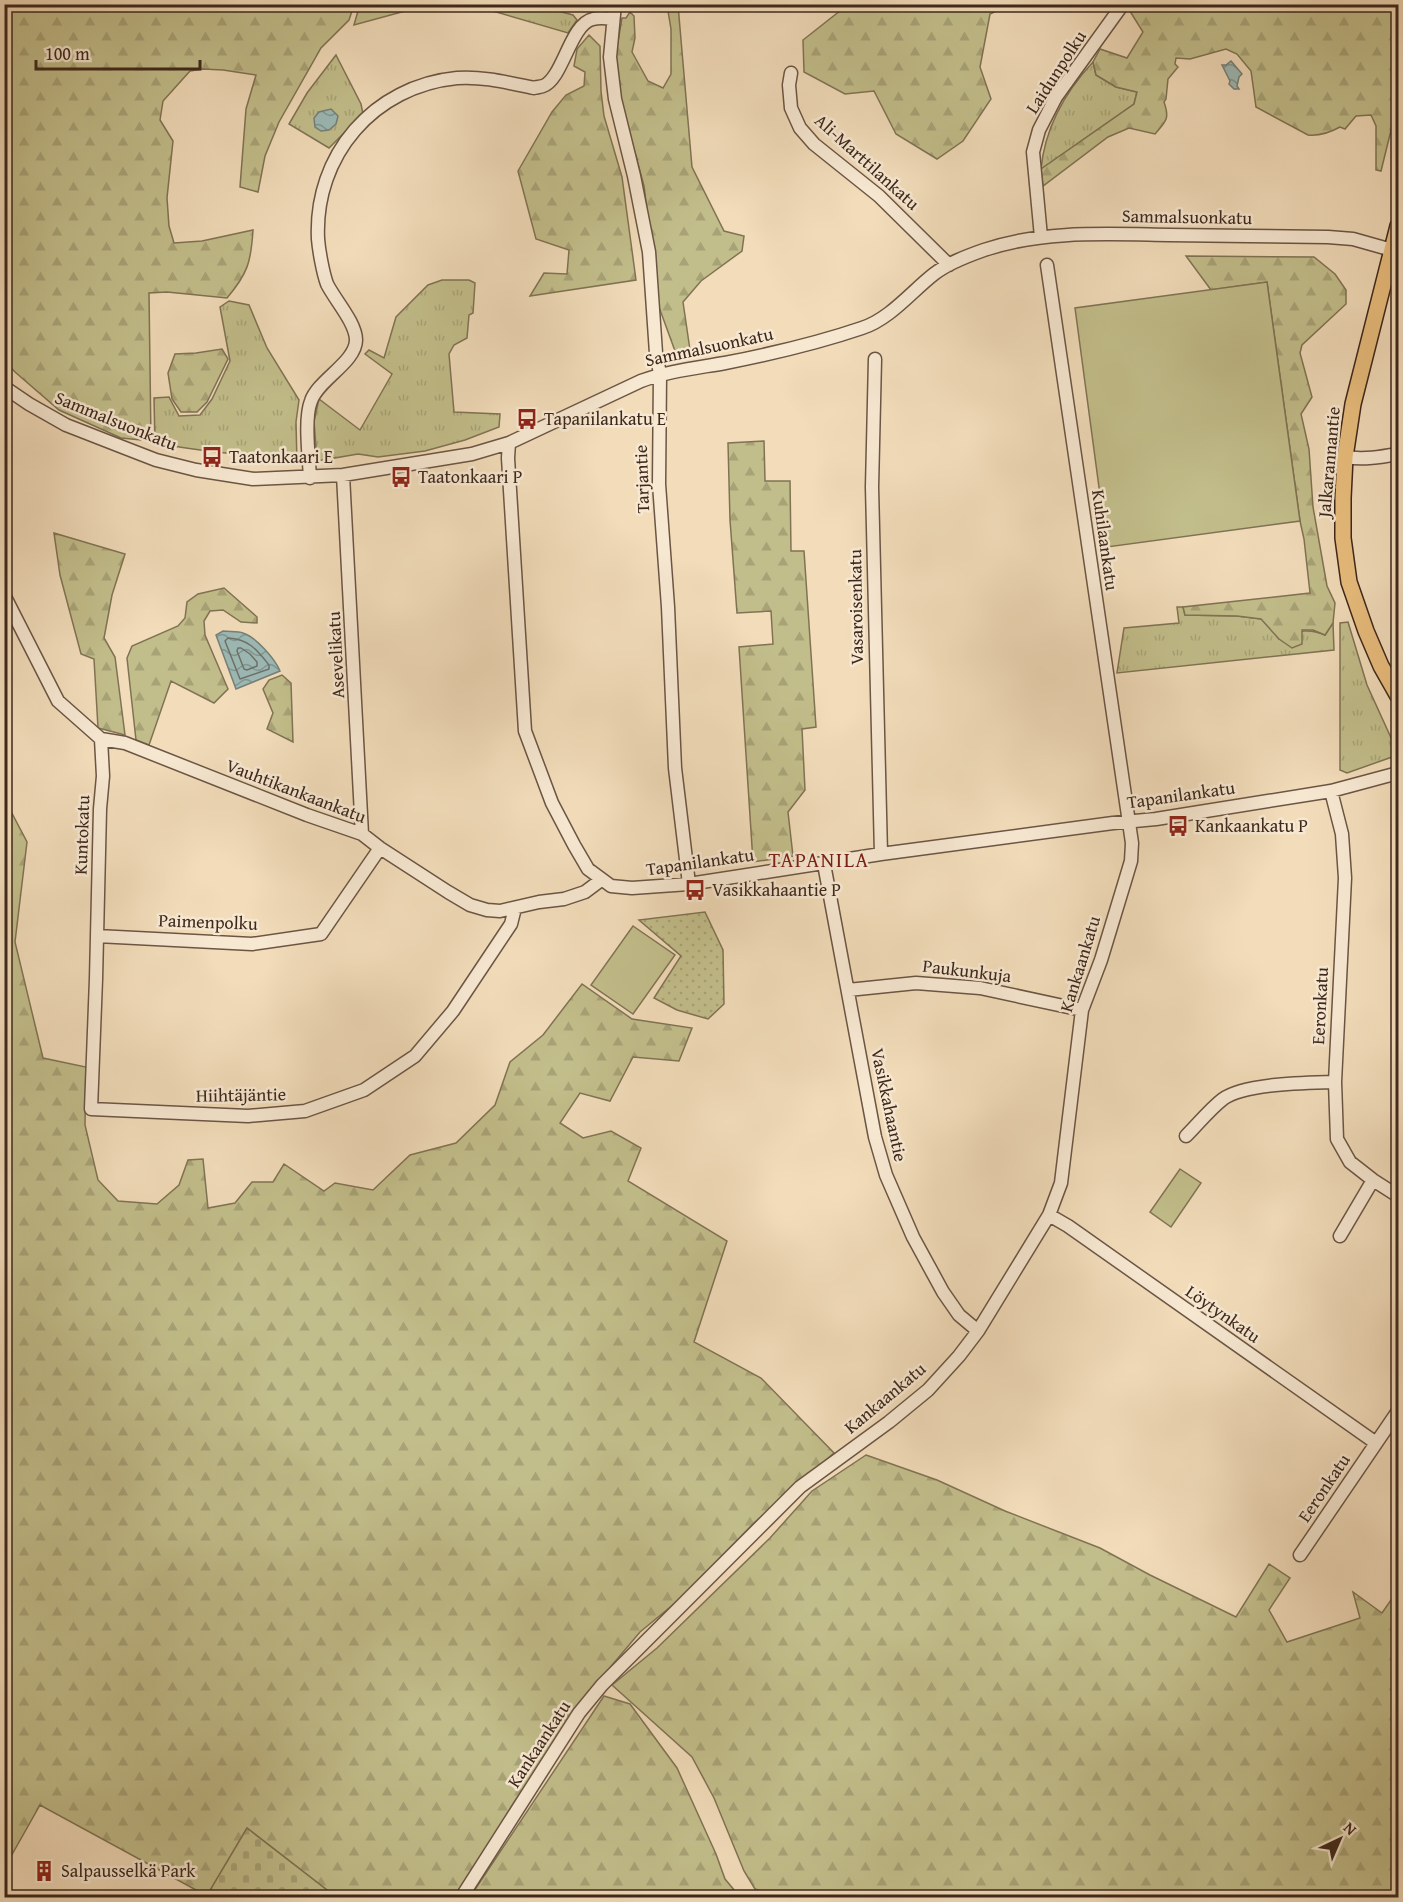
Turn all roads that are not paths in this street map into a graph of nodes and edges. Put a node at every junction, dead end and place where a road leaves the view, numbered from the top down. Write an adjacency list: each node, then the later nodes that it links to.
1 (615, 4): 3 (street, Tarjantie)
2 (1123, 4): 6 (street, Laidunpolku)
3 (612, 19): 11 (street, Tarjantie); 17 (street)
4 (790, 73): 8 (street, Ali-Marttilankatu)
5 (1398, 226): 7 (main road, Jalkarannantie)
6 (1041, 237): 7 (street, Sammalsuonkatu); 8 (street, Sammalsuonkatu)
7 (1395, 252): 15 (main road, Jalkarannantie)
8 (949, 265): 11 (street, Sammalsuonkatu)
9 (1047, 265): 23 (street, Kuhilaankatu)
10 (875, 359): 26 (street, Vasaroisenkatu)
11 (660, 374): 13 (street, Sammalsuonkatu); 29 (street, Tarjantie)
12 (4, 387): 17 (street, Sammalsuonkatu)
13 (509, 443): 16 (street, Sammalsuonkatu); 28 (street)
14 (1398, 454): 15 (street)
15 (1345, 458): 19 (main road, Jalkarannantie)
16 (344, 475): 17 (street, Sammalsuonkatu); 24 (street, Asevelikatu)
17 (310, 478)
18 (4, 595): 20 (street)
19 (1398, 696)
20 (101, 739): 24 (street, Vauhtikankaankatu); 31 (street, Kuntokatu)
21 (1398, 773): 22 (street, Tapanilankatu)
22 (1332, 791): 23 (street, Tapanilankatu); 34 (street, Eeronkatu)
23 (1130, 821): 26 (street, Tapanilankatu); 33 (street, Kankaankatu)
24 (362, 834): 25 (street, Vauhtikankaankatu)
25 (380, 848): 30 (street, Vauhtikankaankatu); 31 (street, Paimenpolku)
26 (881, 854): 27 (street, Tapanilankatu)
27 (824, 864): 29 (street, Tapanilankatu); 32 (street, Vasikkahaantie)
28 (601, 880): 29 (street, Tapanilankatu); 30 (street, Vauhtikankaankatu)
29 (689, 884)
30 (515, 908): 35 (street, Hiihtäjäntie)
31 (97, 936): 35 (street, Kuntokatu)
32 (848, 990): 33 (street, Paukunkuja); 41 (street, Vasikkahaantie)
33 (1082, 1010): 39 (street, Kankaankatu)
34 (1335, 1082): 36 (street); 37 (street, Eeronkatu)
35 (91, 1109)
36 (1186, 1136)
37 (1373, 1180): 38 (street, Eeronkatu); 40 (street)
38 (1398, 1196)
39 (1049, 1215): 41 (street, Kankaankatu); 43 (street, Löytynkatu)
40 (1340, 1236)
41 (978, 1330): 45 (street, Kankaankatu)
42 (1398, 1411): 43 (street, Eeronkatu)
43 (1376, 1443): 44 (street, Eeronkatu)
44 (1300, 1555)
45 (461, 1898)

